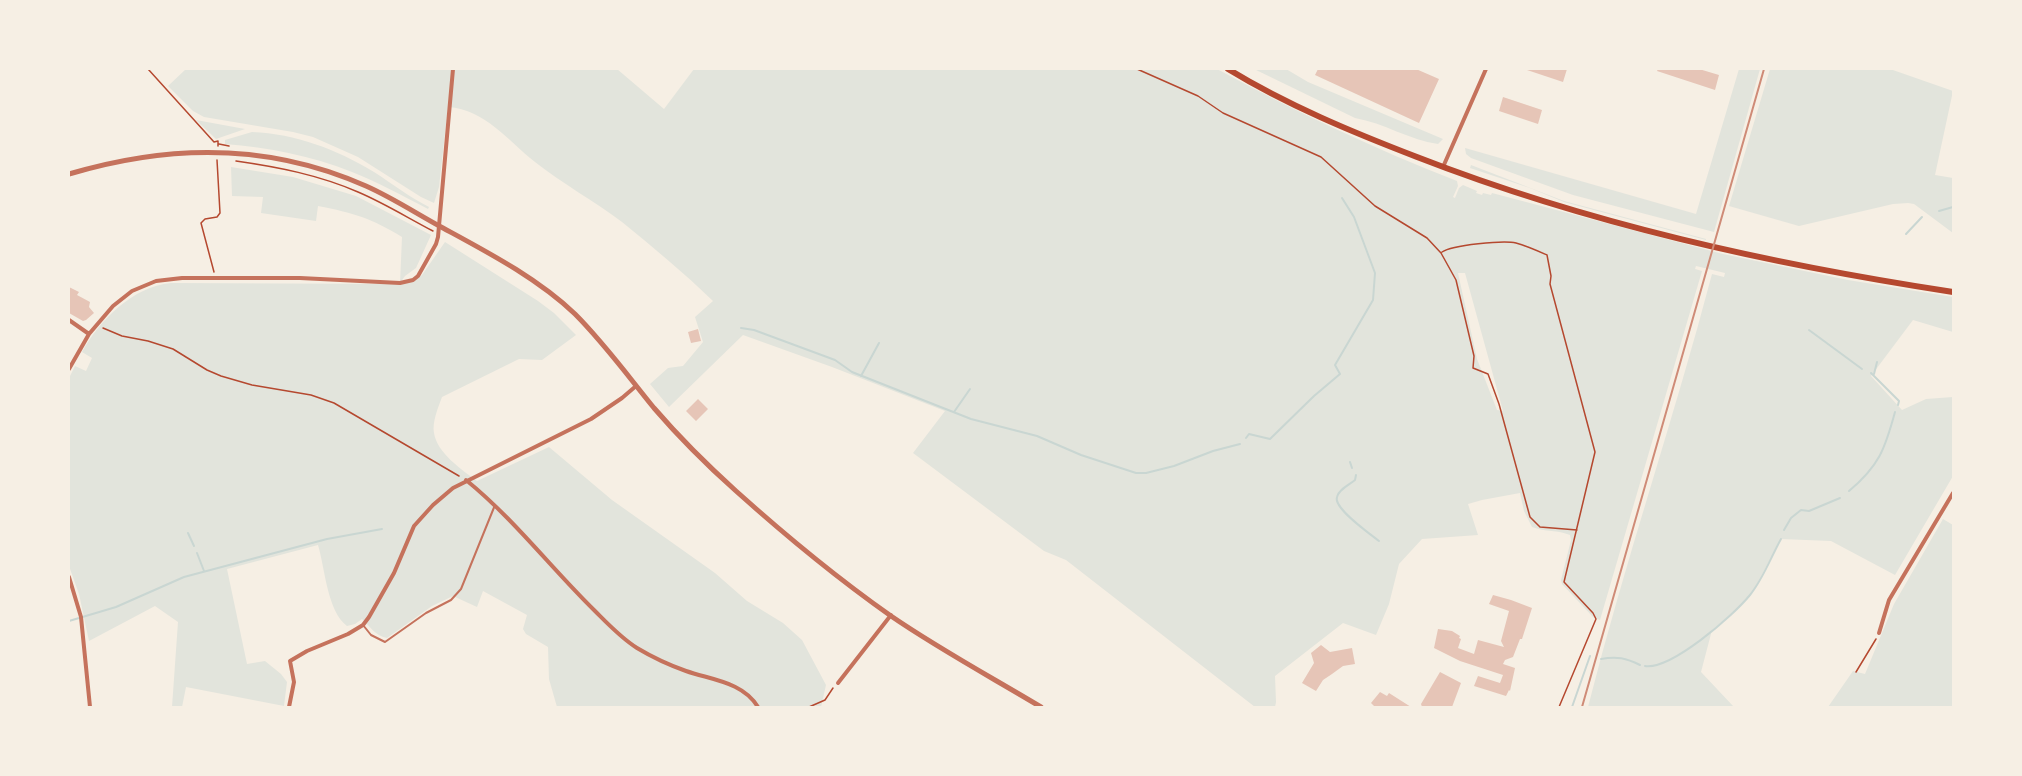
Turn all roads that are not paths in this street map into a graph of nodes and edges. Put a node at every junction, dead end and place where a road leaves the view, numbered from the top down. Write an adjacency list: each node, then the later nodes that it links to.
1 (453, 69): 6 (street)
2 (1228, 69): 4 (main road)
3 (1486, 69): 4 (street)
4 (1443, 167): 7 (main road)
5 (69, 174): 6 (street)
6 (439, 226): 9 (street); 11 (street)
7 (1953, 292)
8 (69, 320): 9 (street)
9 (89, 334): 10 (street)
10 (69, 369)
11 (636, 386): 12 (street); 16 (street)
12 (466, 480): 14 (street); 17 (street)
13 (1953, 493): 18 (street)
14 (495, 505): 17 (lane); 22 (street)
15 (69, 577): 20 (street)
16 (891, 615): 19 (street); 23 (street)
17 (363, 625): 21 (street)
18 (1879, 633)
19 (838, 683)
20 (90, 707)
21 (289, 707)
22 (758, 707)
23 (1041, 707)

